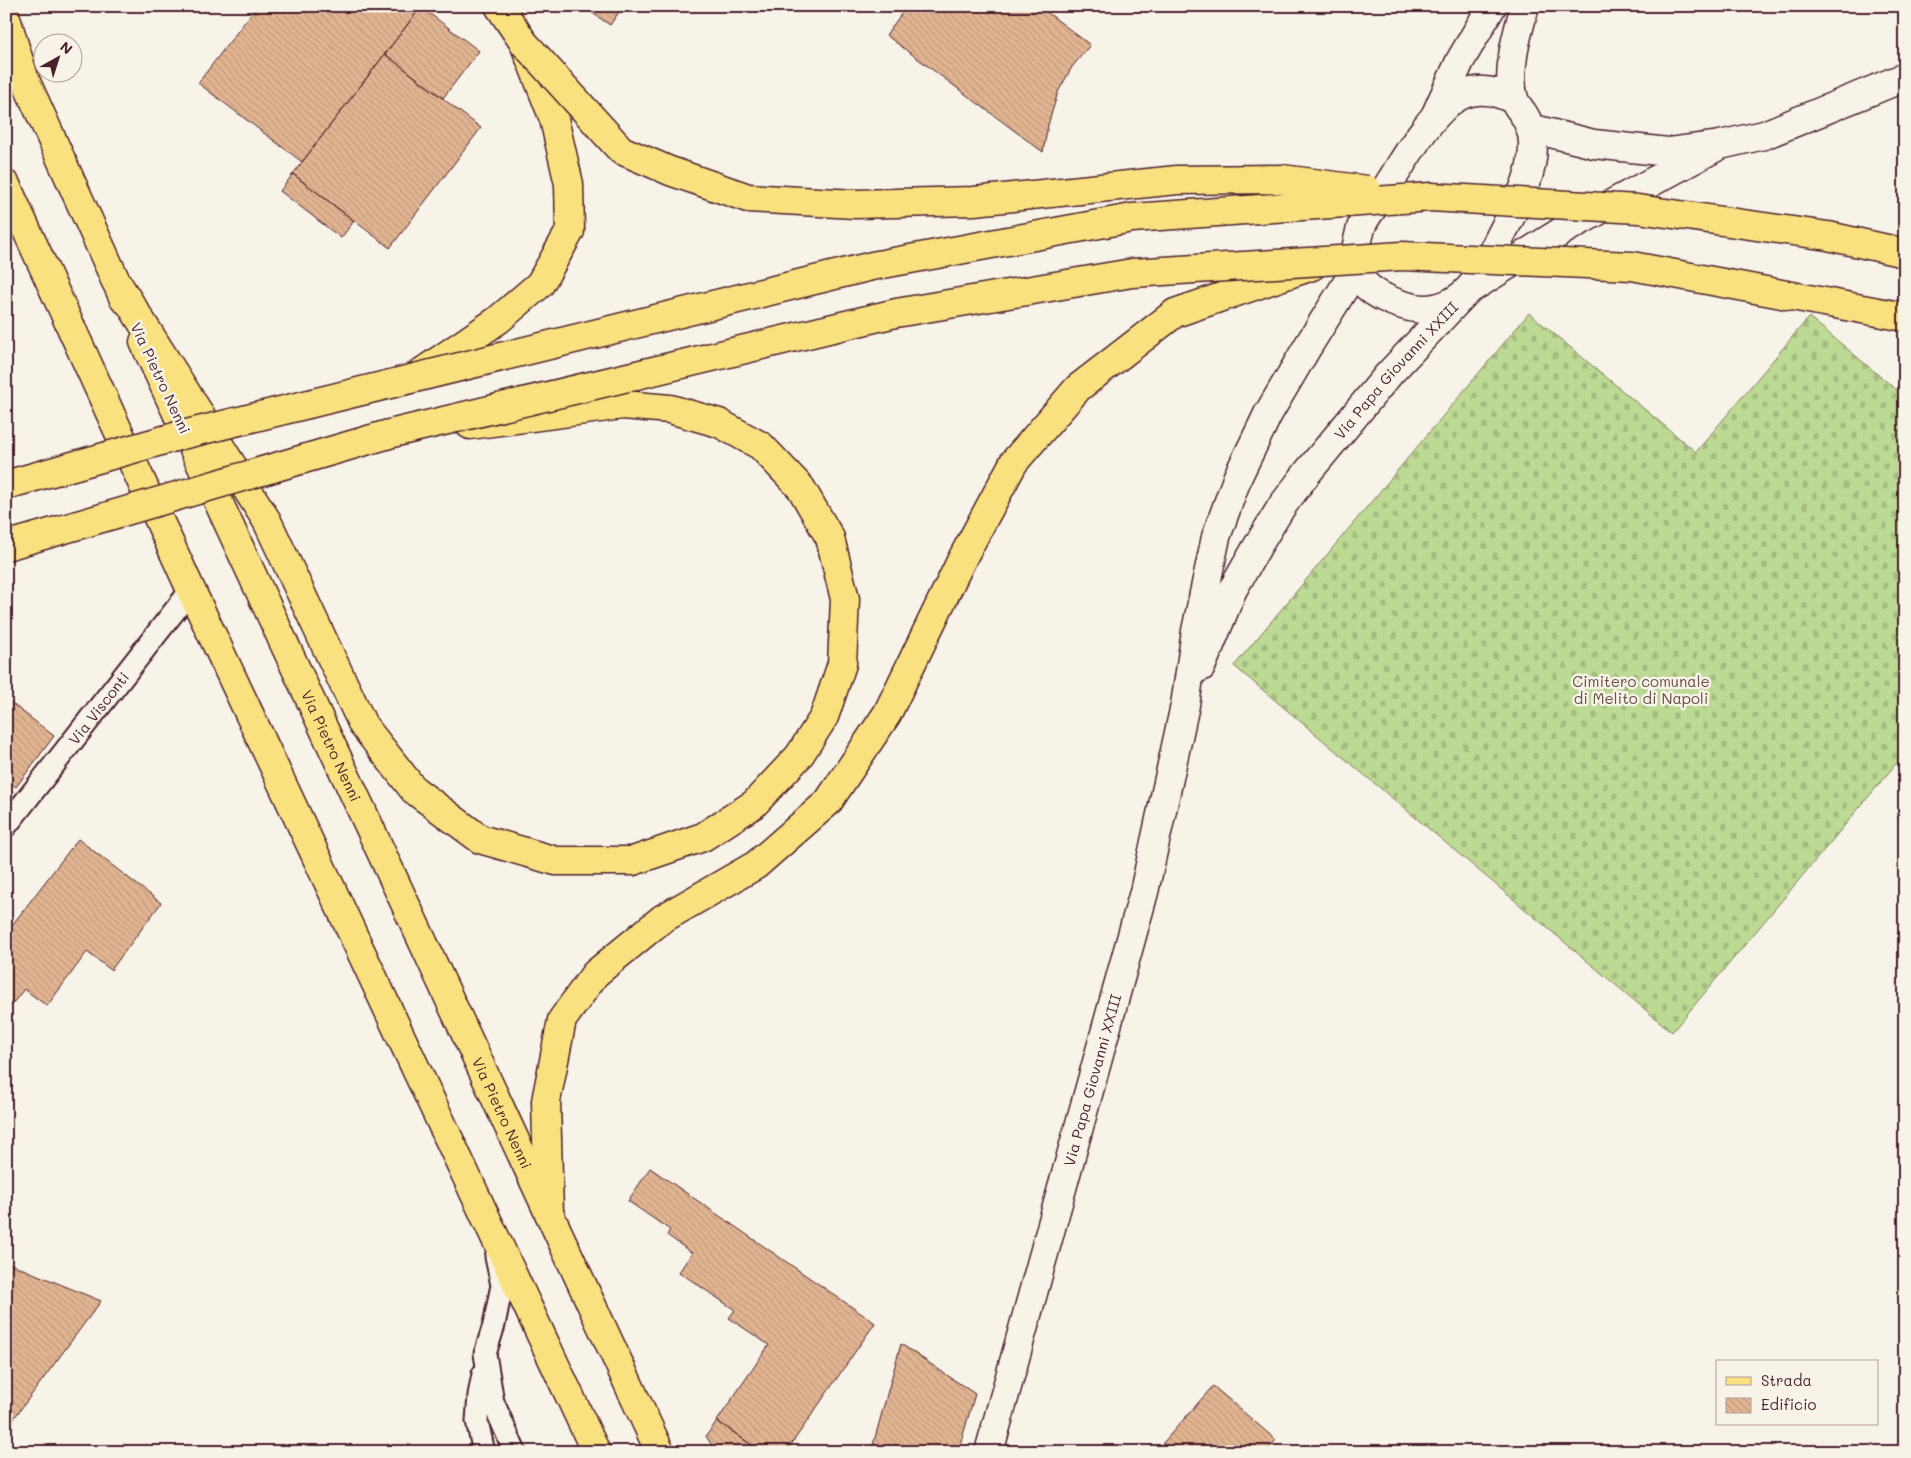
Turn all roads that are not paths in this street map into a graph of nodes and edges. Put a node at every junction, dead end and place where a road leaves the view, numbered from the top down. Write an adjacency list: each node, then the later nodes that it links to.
1 (499, 6): 6 (main road)
2 (1525, 6): 7 (street)
3 (1481, 10): 7 (street); 11 (street)
4 (6, 18): 8 (main road)
5 (6, 37): 8 (main road, Via Pietro Nenni)
6 (524, 43): 15 (main road, bridge); 22 (main road, bridge)
7 (1514, 43): 10 (street)
8 (23, 74): 19 (main road, Via Pietro Nenni)
9 (1905, 77): 13 (street, Via Papa Giovanni XXIII)
10 (1514, 100): 11 (street); 12 (street)
11 (1435, 118): 18 (street)
12 (1530, 128): 13 (street, Via Papa Giovanni XXIII); 20 (street)
13 (1720, 145): 20 (street, Via Papa Giovanni XXIII)
14 (6, 185): 26 (main road)
15 (1431, 197): 16 (main road, bridge); 22 (main road, bridge)
16 (1905, 253)
17 (1327, 260): 21 (main road, bridge); 23 (main road, bridge); 30 (main road, bridge)
18 (1356, 269): 20 (street); 27 (street, Via Papa Giovanni XXIII)
19 (114, 278): 23 (main road, bridge); 30 (main road, Via Pietro Nenni)
20 (1467, 291): 27 (street, Via Papa Giovanni XXIII)
21 (1905, 317)
22 (414, 378): 24 (main road, bridge)
23 (389, 434): 25 (main road, bridge)
24 (6, 485)
25 (6, 546)
26 (192, 590): 28 (lane, Via Visconti); 29 (main road)
27 (1185, 706): 36 (street, Via Papa Giovanni XXIII)
28 (6, 826)
29 (446, 1132): 31 (lane); 34 (main road)
30 (549, 1213): 35 (main road, Via Pietro Nenni)
31 (485, 1354): 32 (lane); 33 (lane)
32 (484, 1452)
33 (515, 1452)
34 (596, 1452)
35 (660, 1452)
36 (990, 1452)

